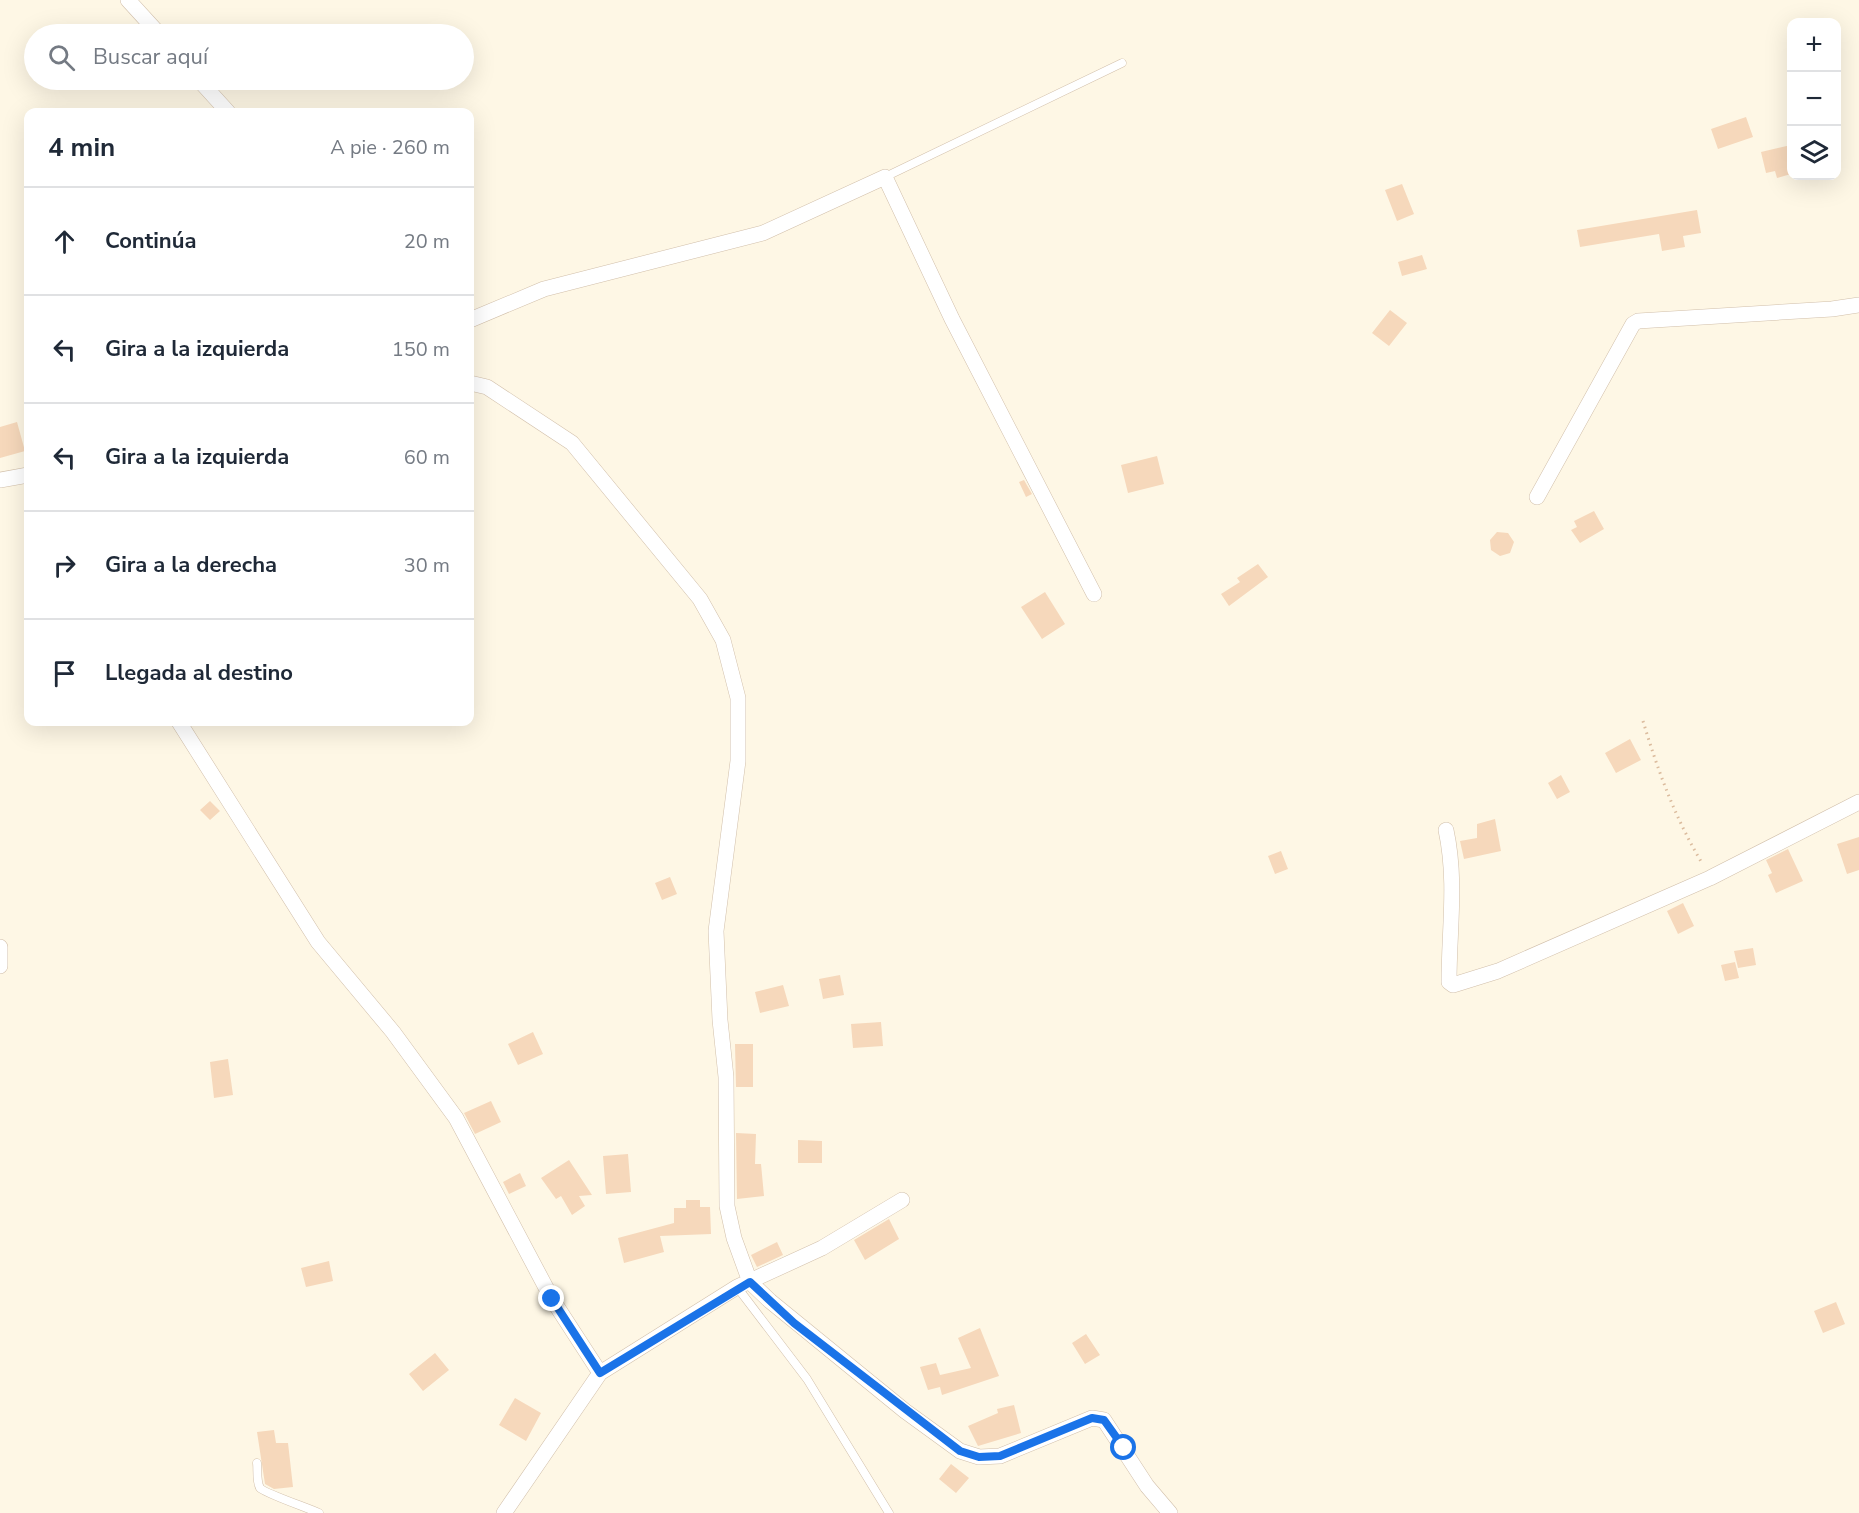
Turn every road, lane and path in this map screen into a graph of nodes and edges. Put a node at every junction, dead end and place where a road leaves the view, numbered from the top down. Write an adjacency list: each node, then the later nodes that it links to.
1 (128, 0): 2 (street)
2 (150, 24)
3 (1122, 63): 6 (lane)
4 (208, 90): 5 (street)
5 (224, 108)
6 (885, 177): 8 (street); 13 (street)
7 (1859, 305): 12 (street)
8 (474, 318)
9 (474, 384): 22 (street)
10 (24, 476): 11 (street)
11 (0, 480)
12 (1537, 497)
13 (1094, 594)
14 (1643, 721): 18 (path)
15 (182, 726): 23 (street)
16 (1859, 802): 18 (street)
17 (1446, 830): 18 (street)
18 (1710, 878)
19 (0, 947): 20 (street)
20 (0, 966)
21 (902, 1200): 22 (street)
22 (743, 1285): 23 (street); 27 (lane); 28 (street)
23 (600, 1373): 26 (street)
24 (257, 1463): 25 (lane)
25 (319, 1513)
26 (504, 1513)
27 (889, 1513)
28 (1170, 1513)

